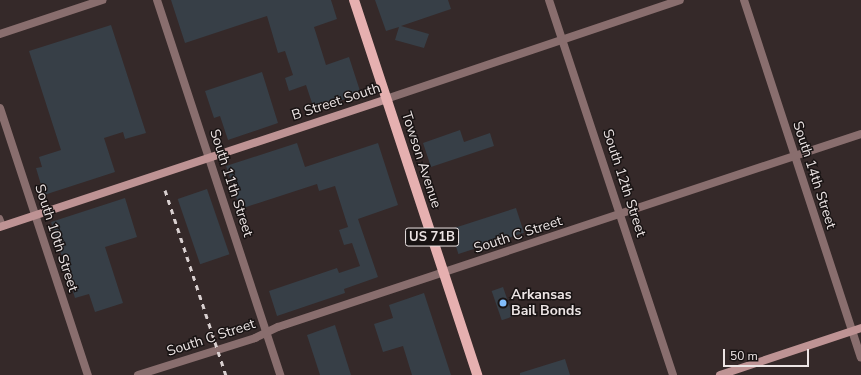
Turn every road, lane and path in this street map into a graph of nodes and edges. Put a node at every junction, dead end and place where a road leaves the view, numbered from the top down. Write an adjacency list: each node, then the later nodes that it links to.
1 (102, 0): 7 (street)
2 (157, 0): 13 (street, South 11th Street)
3 (354, 0): 9 (main road, Towson Avenue / US 71B)
4 (549, 0): 8 (street, South 12th Street)
5 (680, 0): 8 (street, B Street South)
6 (744, 0): 12 (street, South 14th Street)
7 (0, 34)
8 (562, 40): 9 (street, B Street South); 14 (street, South 12th Street)
9 (386, 99): 13 (street, B Street South); 18 (main road, Towson Avenue / US 71B)
10 (0, 108): 15 (street, South 10th Street)
11 (861, 134): 12 (street, South C Street)
12 (794, 156): 14 (street, South C Street); 20 (street, South 14th Street)
13 (210, 158): 15 (street, B Street South); 21 (street, South 11th Street)
14 (620, 214): 18 (street, South C Street); 27 (street, South 12th Street)
15 (35, 215): 17 (street, B Street South); 23 (street, South 10th Street)
16 (0, 218): 17 (lane)
17 (1, 226)
18 (444, 273): 21 (street, South C Street); 26 (main road, Towson Avenue / US 71B)
19 (861, 328): 20 (street)
20 (852, 331): 22 (street, South 14th Street); 28 (street)
21 (266, 333): 24 (street, South C Street); 25 (street, South 11th Street)
22 (861, 357)
23 (88, 375)
24 (138, 375)
25 (280, 375)
26 (477, 375)
27 (673, 375)
28 (720, 375)

